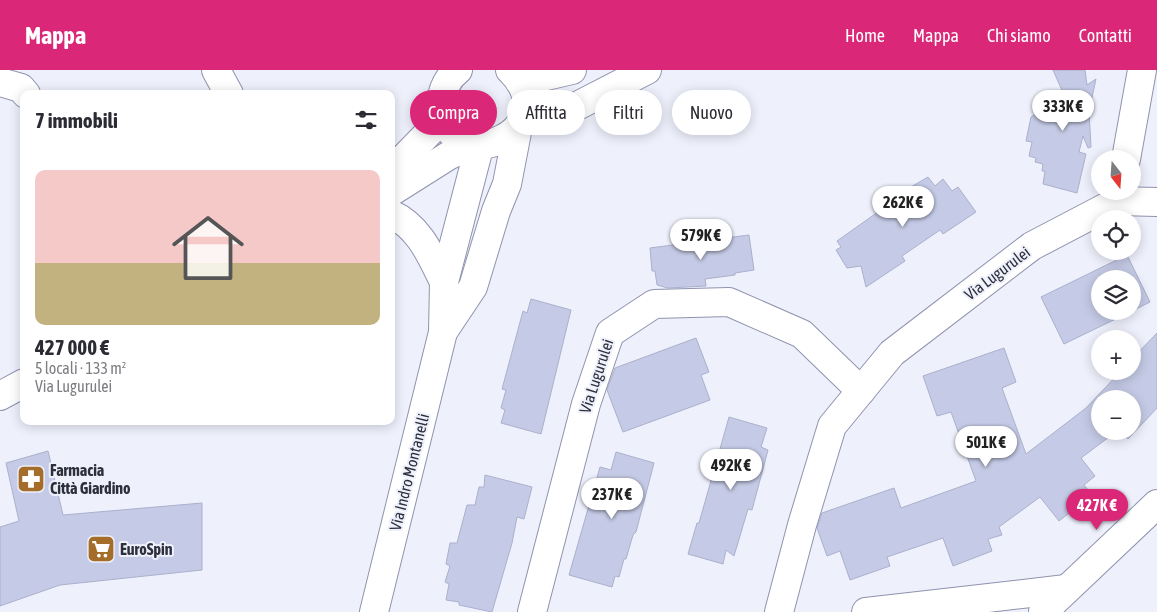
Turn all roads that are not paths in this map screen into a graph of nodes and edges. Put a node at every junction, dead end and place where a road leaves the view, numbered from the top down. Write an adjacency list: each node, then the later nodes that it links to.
1 (216, 70): 9 (street)
2 (458, 70): 10 (street)
3 (572, 70): 6 (street)
4 (648, 70): 12 (street)
5 (1142, 70): 18 (street)
6 (516, 74): 11 (street, Via Indro Montanelli)
7 (0, 82): 8 (street)
8 (23, 90)
9 (227, 90)
10 (444, 90)
11 (523, 90)
12 (585, 102)
13 (426, 135): 19 (street)
14 (456, 135): 17 (street)
15 (510, 135): 17 (street)
16 (518, 135): 26 (street, Via Indro Montanelli)
17 (476, 144): 20 (street); 25 (street, Via Indro Montanelli)
18 (1128, 150)
19 (395, 164)
20 (395, 189)
21 (1141, 199): 23 (street, Via Lugurulei)
22 (1112, 200): 28 (street, Via Lugurulei)
23 (1157, 202)
24 (395, 216): 25 (street, Via Indro Montanelli)
25 (444, 282): 26 (street, Via Indro Montanelli)
26 (444, 332): 32 (street, Via Indro Montanelli)
27 (20, 385): 29 (street)
28 (861, 391): 33 (street, Via Lugurulei); 34 (street, Via Lugurulei)
29 (0, 396)
30 (1157, 504): 31 (street)
31 (1066, 589): 35 (street); 36 (street)
32 (374, 612)
33 (532, 612)
34 (780, 612)
35 (866, 612)
36 (1043, 612)

